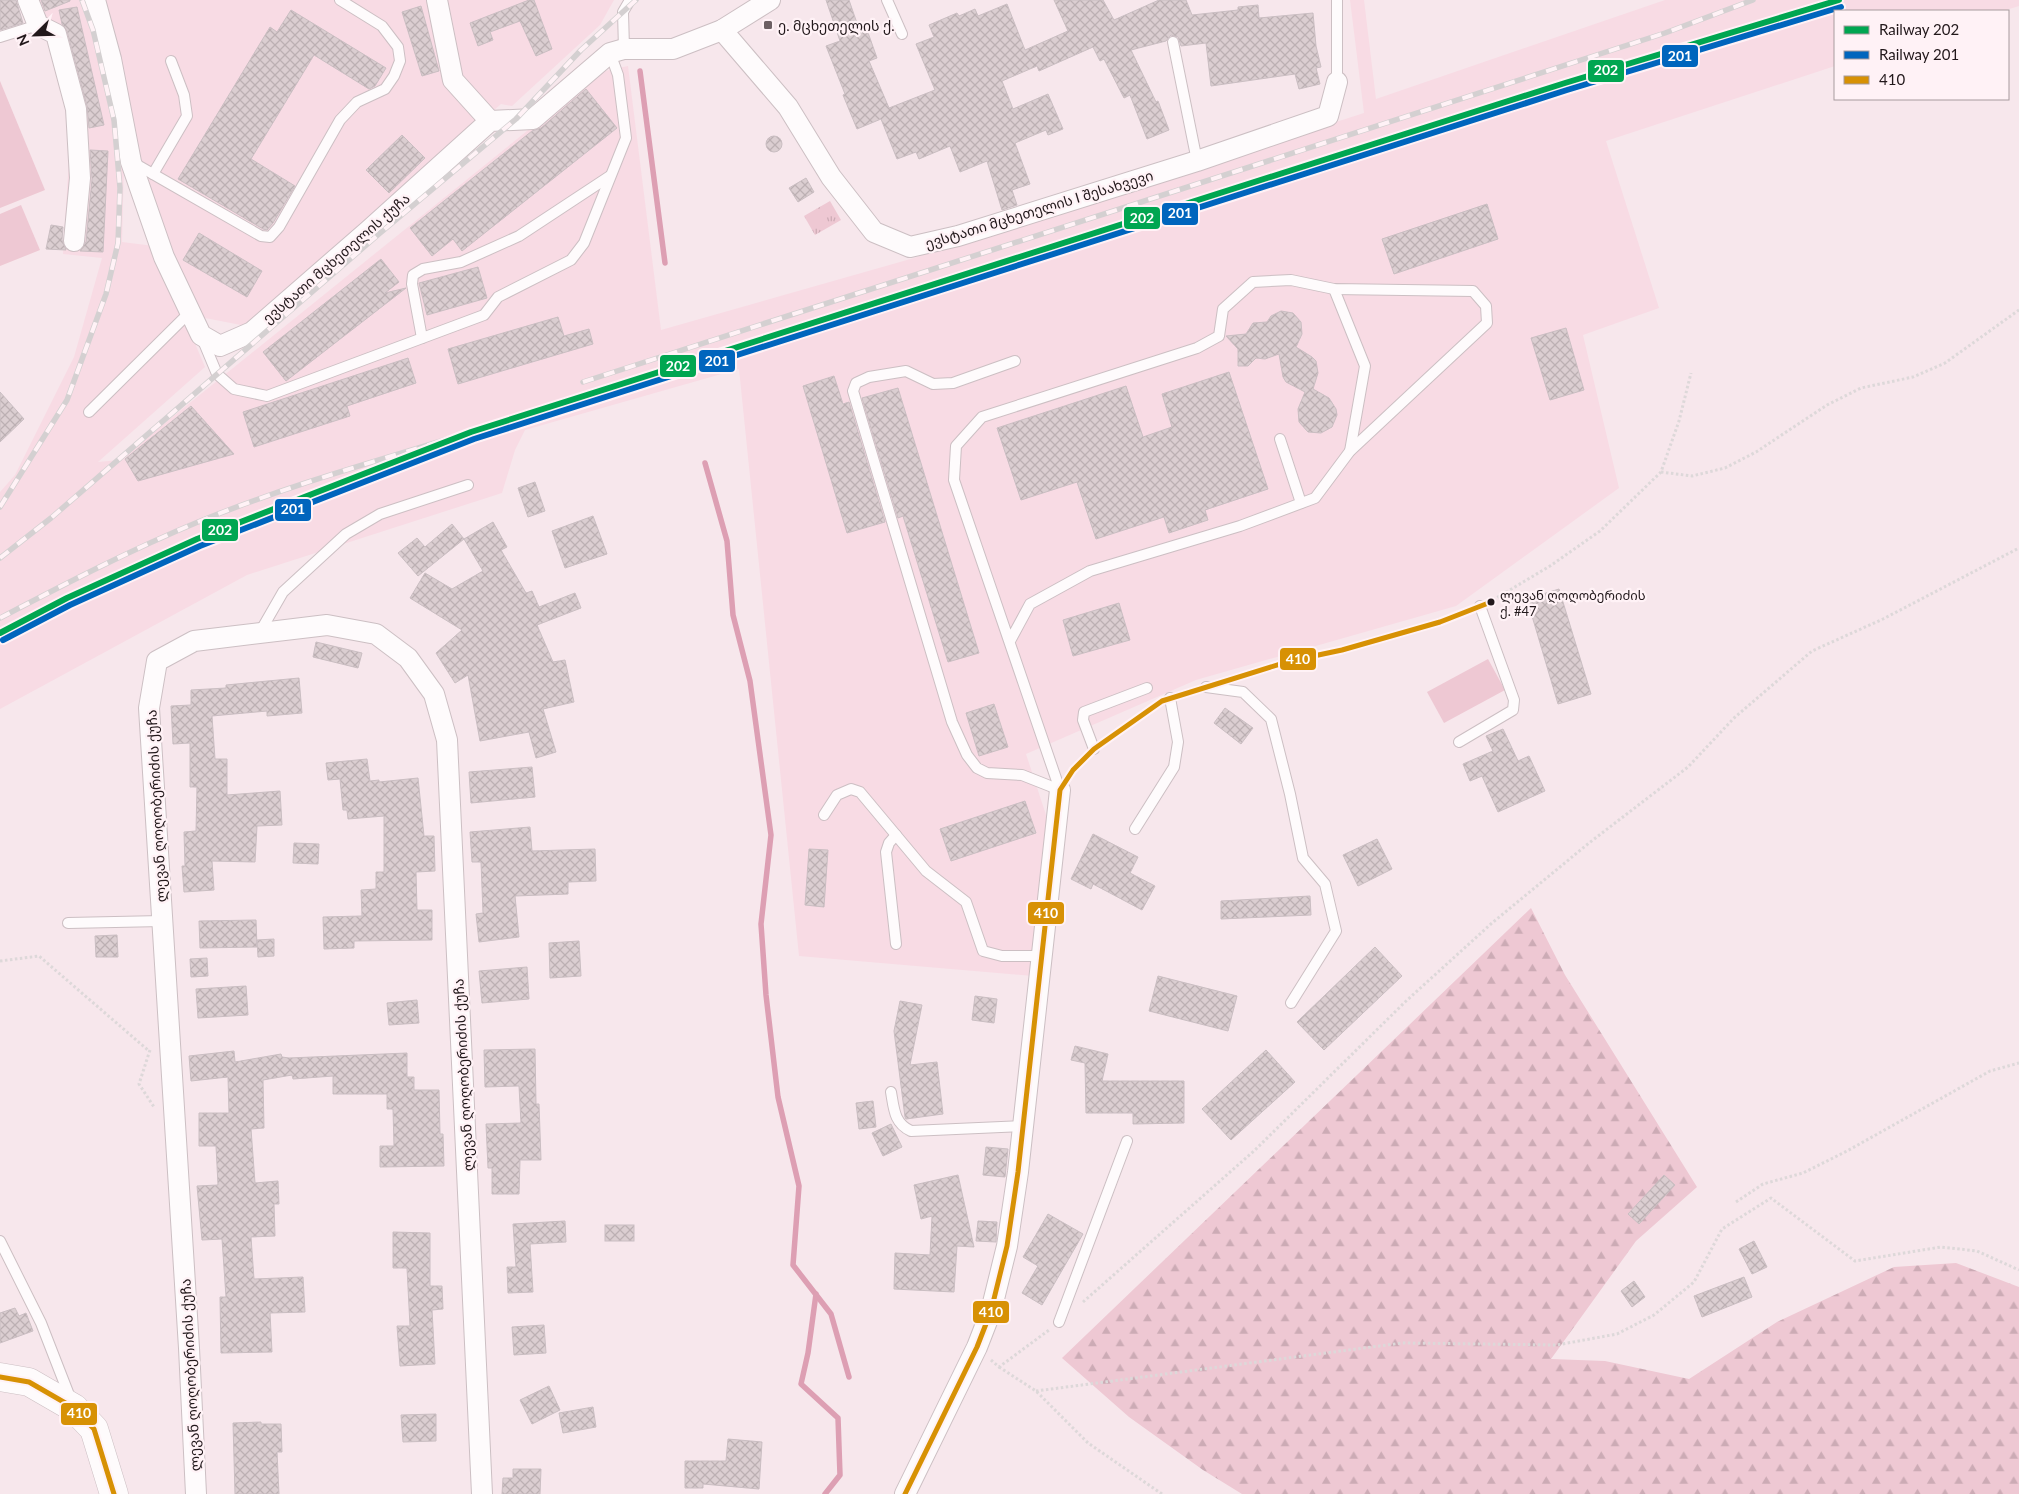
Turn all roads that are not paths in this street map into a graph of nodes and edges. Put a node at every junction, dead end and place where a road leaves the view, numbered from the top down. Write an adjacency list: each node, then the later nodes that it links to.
1 (28, 0): 9 (street)
2 (95, 0): 19 (street)
3 (340, 0): 20 (lane)
4 (437, 0): 17 (street)
5 (630, 0): 14 (lane)
6 (770, 0): 10 (street)
7 (887, 0): 11 (lane)
8 (1337, 0): 16 (lane)
9 (38, 25): 12 (lane); 22 (street)
10 (722, 30): 14 (street); 18 (street, ევსტათი მცხეთელის I შესახვევი)
11 (902, 34)
12 (0, 37)
13 (1173, 42): 18 (lane)
14 (617, 51): 17 (street); 21 (lane)
15 (171, 61): 20 (lane)
16 (1337, 82): 18 (street, ევსტათი მცხეთელის I შესახვევი)
17 (490, 121): 25 (street, ევსტათი მცხეთელის ქუჩა)
18 (1197, 161)
19 (131, 162): 20 (lane); 24 (street)
20 (153, 174)
21 (610, 176): 26 (lane); 26 (lane)
22 (74, 241)
23 (1334, 289): 30 (lane); 30 (lane); 35 (lane)
24 (190, 312): 25 (street); 28 (lane)
25 (201, 335): 26 (lane)
26 (422, 338)
27 (1016, 361): 41 (lane)
28 (89, 412)
29 (1280, 439): 32 (lane)
30 (1350, 451): 32 (lane)
31 (468, 485): 34 (lane)
32 (1301, 503): 35 (lane)
33 (1480, 606): 39 (lane)
34 (260, 633): 45 (street, ლევან ღოღობერიძის ქუჩა); 59 (street, ლევან ღოღობერიძის ქუჩა)
35 (1010, 641): 41 (lane)
36 (1206, 687): 49 (lane)
37 (1146, 688): 40 (lane)
38 (1170, 698): 43 (lane)
39 (1459, 742)
40 (1094, 749)
41 (1060, 790): 48 (street)
42 (824, 815): 44 (lane)
43 (1135, 829)
44 (896, 835): 47 (lane); 48 (lane)
45 (162, 920): 46 (lane); 58 (street, ლევან ღოღობერიძის ქუჩა)
46 (68, 924)
47 (896, 944)
48 (1043, 956): 51 (street)
49 (1291, 1004)
50 (891, 1092): 51 (lane)
51 (1023, 1126): 60 (street)
52 (1127, 1141): 54 (lane)
53 (0, 1240): 56 (lane)
54 (1059, 1322)
55 (0, 1377): 56 (street)
56 (74, 1408): 57 (street)
57 (114, 1494)
58 (196, 1494)
59 (482, 1494)
60 (906, 1494)

